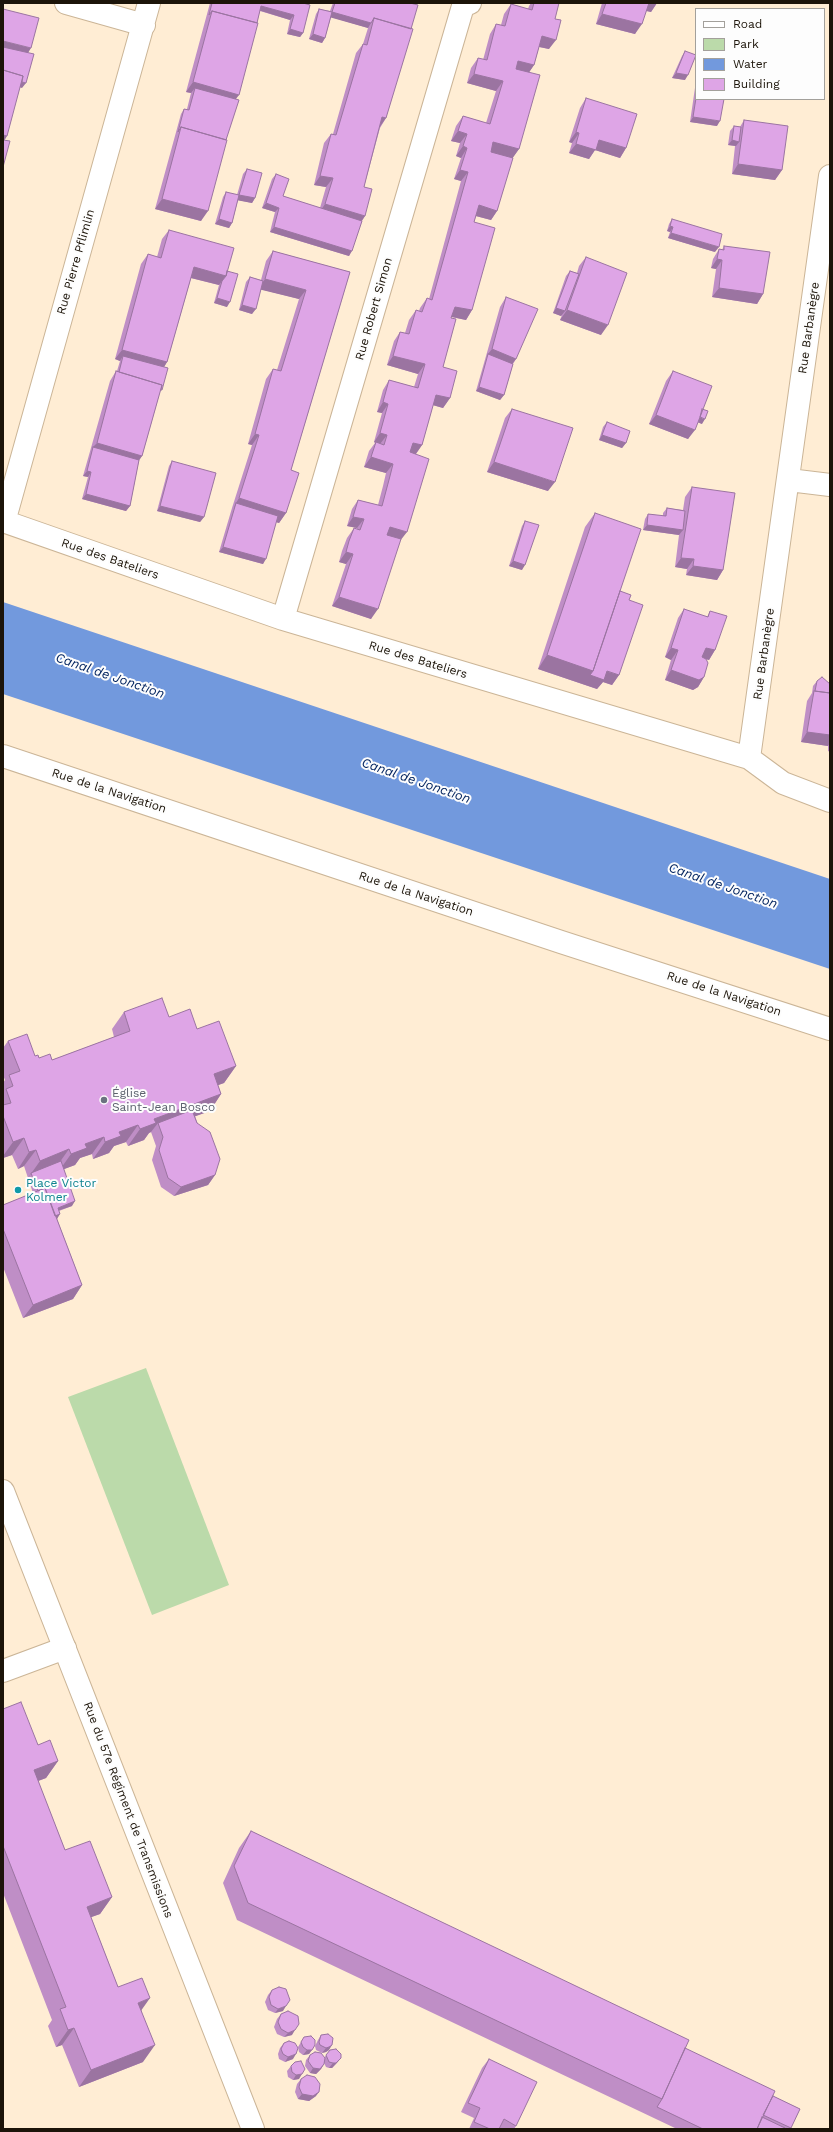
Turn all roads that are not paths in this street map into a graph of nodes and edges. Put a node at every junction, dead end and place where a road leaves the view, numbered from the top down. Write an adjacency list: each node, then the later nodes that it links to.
1 (66, 3): 4 (street)
2 (149, 3): 4 (street, Rue Pierre Pflimlin)
3 (470, 3): 9 (street, Rue Robert Simon)
4 (144, 25): 8 (street, Rue Pierre Pflimlin)
5 (830, 176): 6 (street, Rue Barbanègre)
6 (789, 480): 7 (street); 11 (street, Rue Barbanègre)
7 (830, 485)
8 (4, 521): 9 (street, Rue des Bateliers)
9 (283, 619): 11 (street, Rue des Bateliers)
10 (3, 756): 13 (street, Rue de la Navigation)
11 (749, 758): 12 (street, Rue des Bateliers)
12 (830, 801)
13 (830, 1029)
14 (3, 1491): 15 (street, Rue du 57e Régiment de Transmissions)
15 (65, 1648): 16 (street); 17 (street, Rue du 57e Régiment de Transmissions)
16 (3, 1671)
17 (253, 2129)

